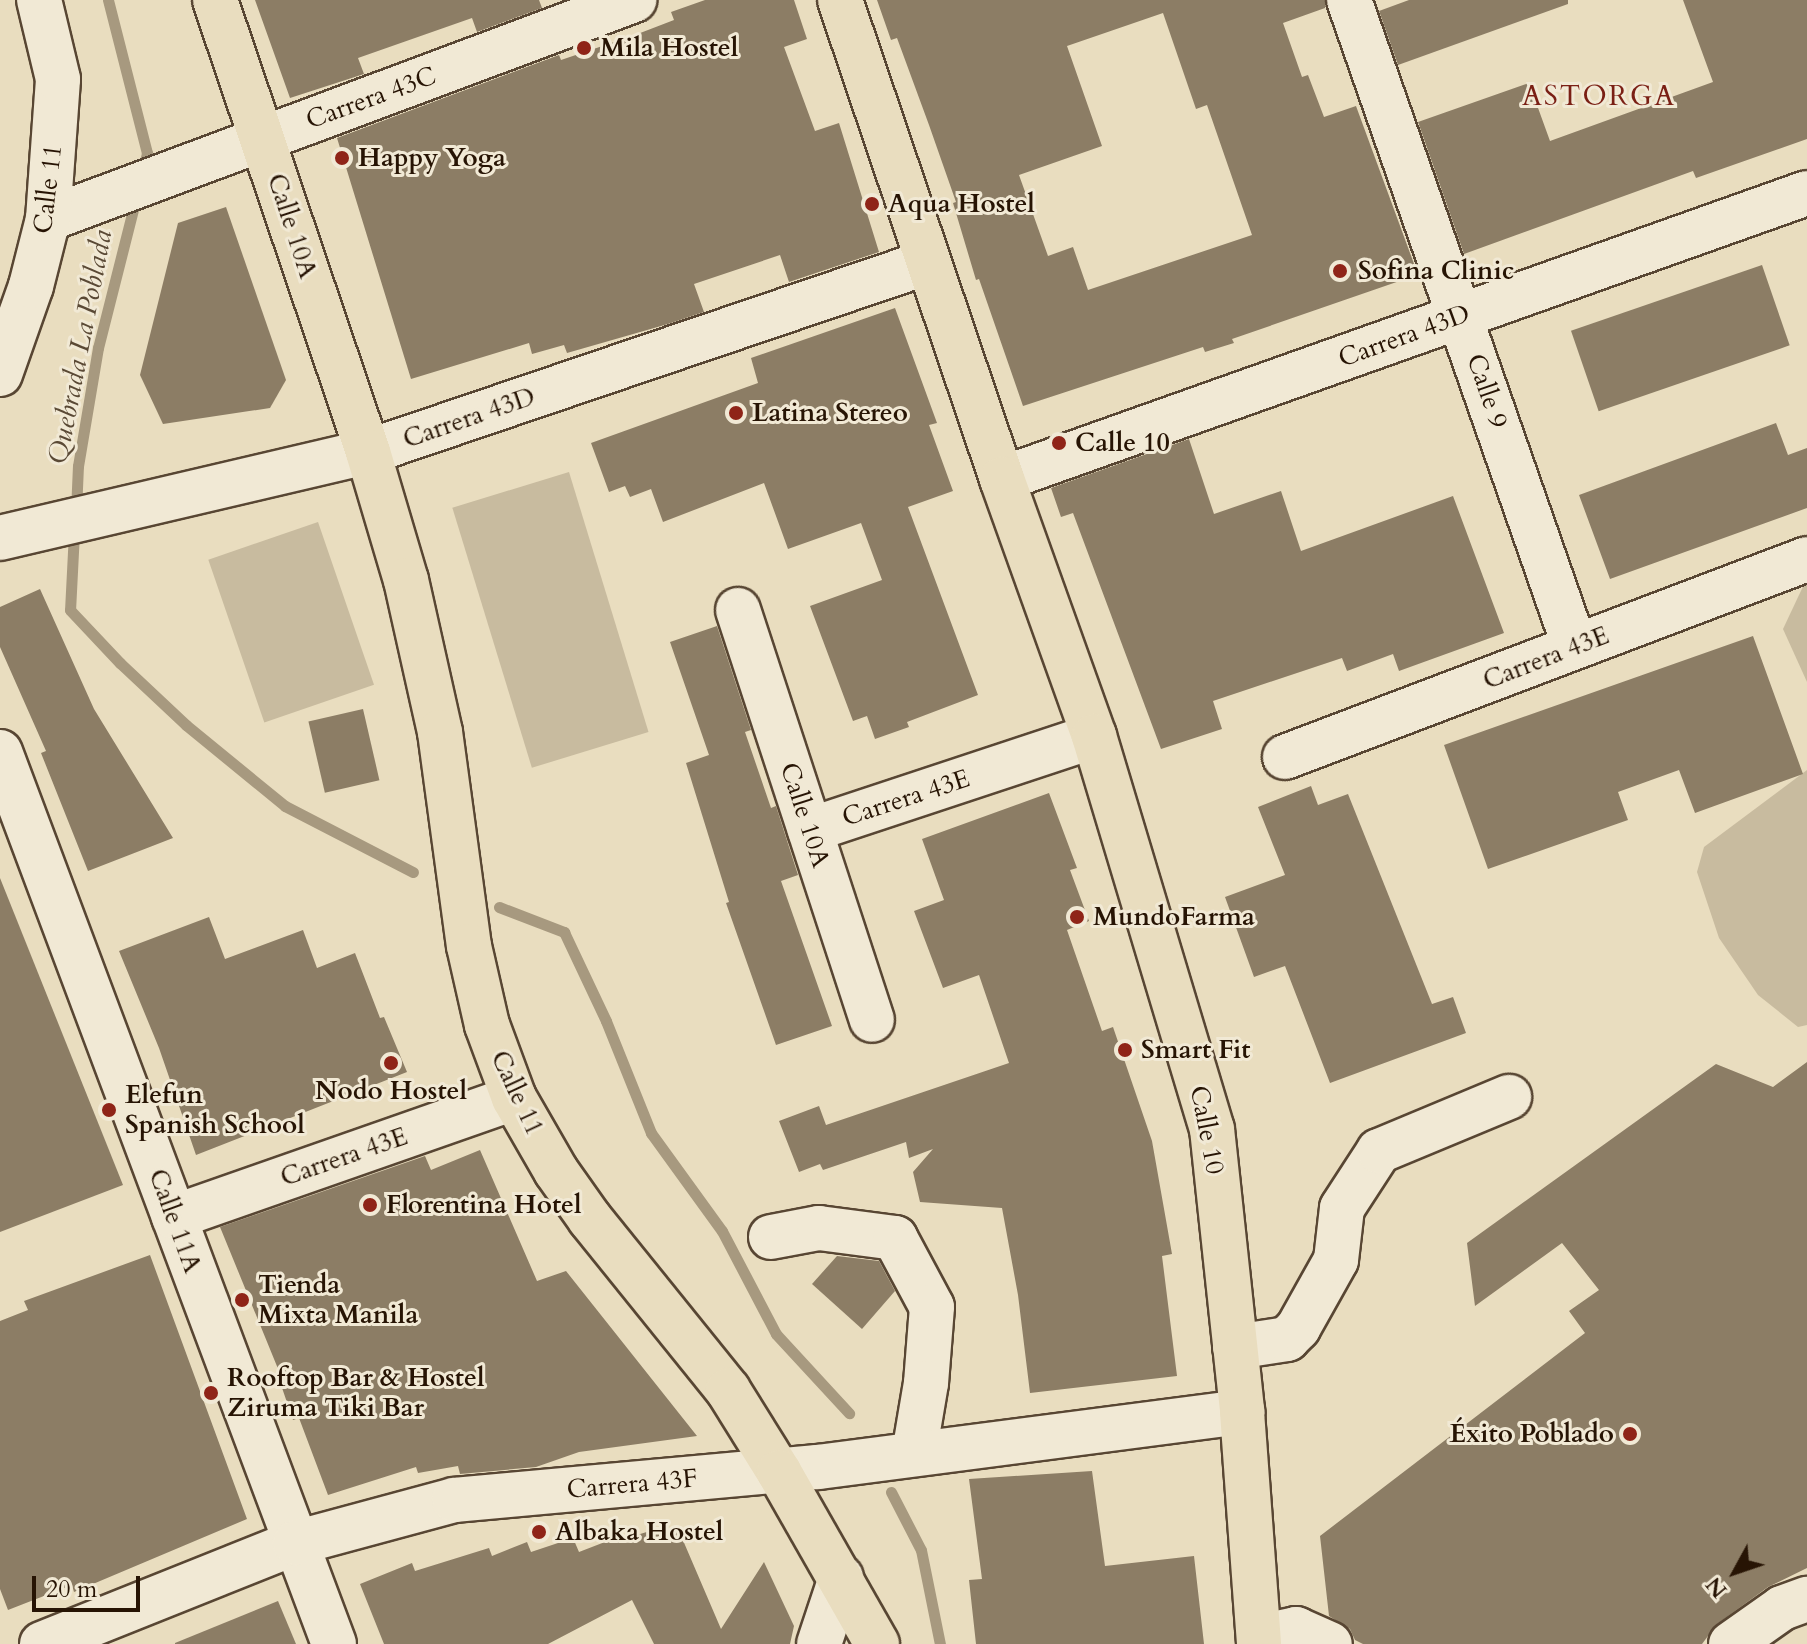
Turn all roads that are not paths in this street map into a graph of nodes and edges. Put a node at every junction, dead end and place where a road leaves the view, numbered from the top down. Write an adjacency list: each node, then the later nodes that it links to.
1 (39, 0): 6 (street, Calle 11)
2 (215, 0): 7 (main road, Calle 10A)
3 (634, 0): 7 (street, Carrera 43C)
4 (840, 0): 11 (main road, Calle 10)
5 (1349, 0): 12 (street, Calle 9)
6 (54, 139): 8 (street); 10 (street, Calle 11)
7 (262, 139): 8 (street, Carrera 43C); 14 (main road, Calle 10A)
8 (114, 192): 10 (street, Carrera 43C)
9 (1807, 193): 12 (street, Carrera 43D)
10 (48, 219): 13 (street, Calle 11)
11 (928, 262): 14 (street, Carrera 43D); 15 (main road, Calle 10)
12 (1462, 316): 15 (street, Carrera 43D); 19 (street, Calle 9)
13 (0, 374)
14 (368, 452): 16 (street, Carrera 43D); 26 (main road, Calle 11)
15 (1002, 479): 20 (main road, Calle 10)
16 (12, 535)
17 (1807, 559): 19 (street, Carrera 43E)
18 (738, 610): 23 (street, Calle 10A)
19 (1575, 647): 22 (street, Carrera 43E)
20 (1094, 736): 23 (street, Carrera 43E); 29 (main road, Calle 10)
21 (0, 752): 27 (street, Calle 11A)
22 (1285, 757)
23 (810, 830): 24 (street, Calle 10A)
24 (872, 1020)
25 (1509, 1097): 29 (street)
26 (514, 1098): 27 (street, Carrera 43E); 32 (main road, Calle 11)
27 (174, 1217): 33 (street, Calle 11A)
28 (771, 1237): 31 (street)
29 (1235, 1347): 30 (main road, Calle 10)
30 (1242, 1412): 31 (street, Carrera 43F); 37 (main road, Calle 10)
31 (914, 1454): 32 (street, Carrera 43F)
32 (779, 1472): 33 (street, Carrera 43F); 34 (main road, Calle 11)
33 (295, 1543): 38 (street, Carrera 43F); 39 (street, Calle 11A)
34 (841, 1578): 36 (main road, Calle 11); 40 (street)
35 (1807, 1599): 42 (street)
36 (872, 1638)
37 (1266, 1641): 41 (street)
38 (42, 1644)
39 (334, 1644)
40 (819, 1644)
41 (1330, 1644)
42 (1731, 1644)

